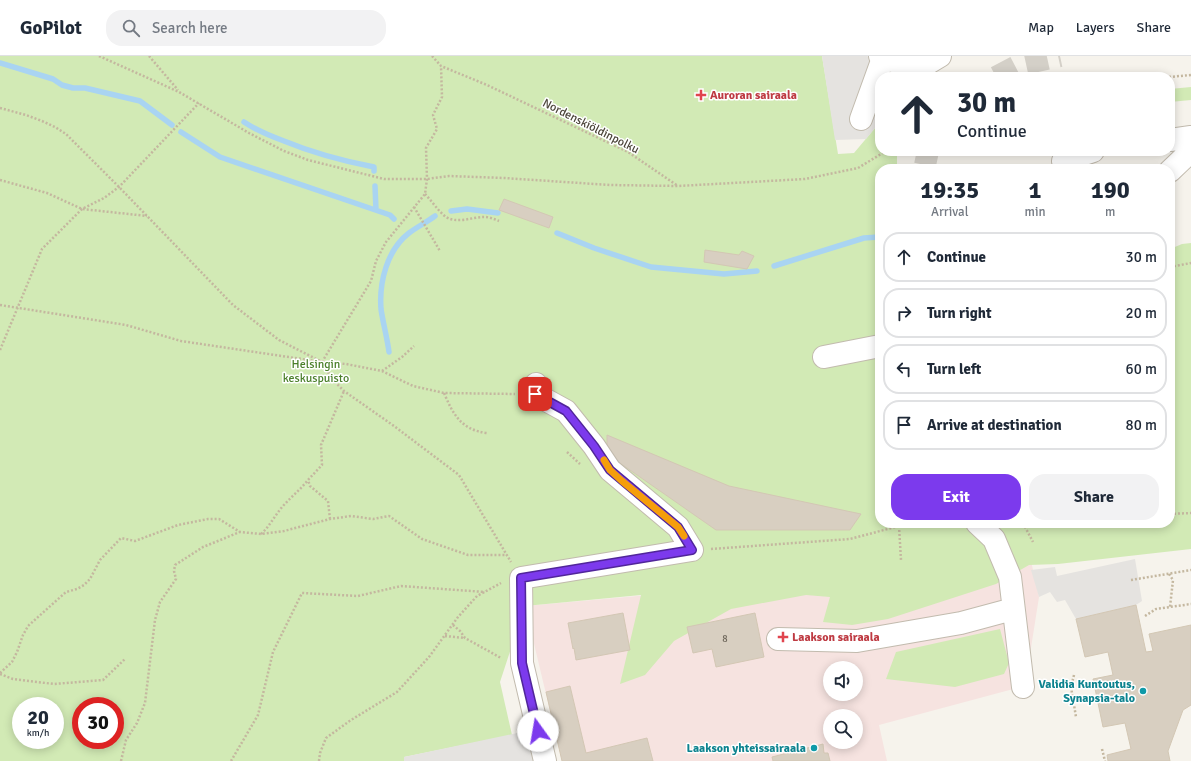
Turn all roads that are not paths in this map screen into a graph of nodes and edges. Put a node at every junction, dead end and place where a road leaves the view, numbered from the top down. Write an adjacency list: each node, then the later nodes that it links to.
1 (940, 56): 2 (street)
2 (882, 57): 3 (street)
3 (877, 72)
4 (875, 78): 5 (street)
5 (861, 119)
6 (1191, 137): 7 (street)
7 (1175, 139)
8 (1191, 151): 11 (street)
9 (1078, 156): 10 (street)
10 (1062, 161)
11 (1175, 166)
12 (875, 347): 13 (street)
13 (824, 357)
14 (535, 389): 19 (street)
15 (982, 528): 16 (street)
16 (1013, 609): 17 (street); 18 (street)
17 (778, 639)
18 (1022, 687)
19 (542, 760)

